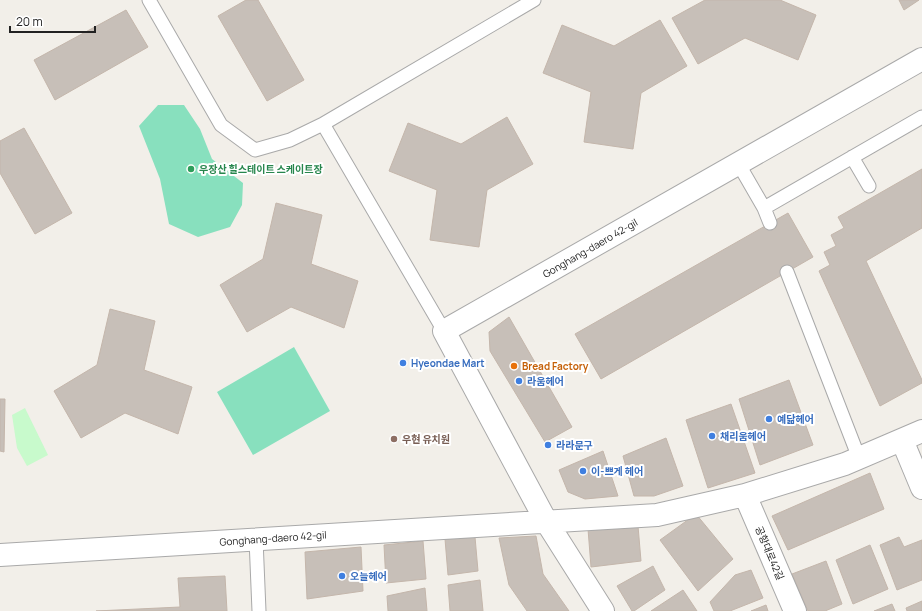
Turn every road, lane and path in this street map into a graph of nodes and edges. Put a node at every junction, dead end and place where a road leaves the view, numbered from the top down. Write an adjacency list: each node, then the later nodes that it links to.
1 (149, 0): 5 (lane)
2 (534, 0): 5 (lane)
3 (922, 59): 7 (street, Gonghang-daero 42-gil)
4 (922, 117): 6 (lane)
5 (323, 124): 12 (lane)
6 (852, 157): 8 (lane); 9 (lane)
7 (738, 163): 9 (lane); 12 (street, Gonghang-daero 42-gil)
8 (869, 186)
9 (764, 208): 10 (lane)
10 (770, 223)
11 (787, 272): 15 (lane)
12 (444, 331): 18 (street)
13 (922, 431): 14 (street, Gonghang-daero 42-gil)
14 (902, 440): 15 (street, Gonghang-daero 42-gil); 16 (street)
15 (860, 458): 17 (street, Gonghang-daero 42-gil)
16 (922, 488)
17 (745, 495): 18 (street, Gonghang-daero 42-gil); 23 (street, 공항대로42길)
18 (546, 521): 19 (street, Gonghang-daero 42-gil); 22 (street)
19 (256, 539): 20 (street, Gonghang-daero 42-gil); 21 (lane)
20 (0, 555)
21 (259, 611)
22 (603, 611)
23 (795, 611)

